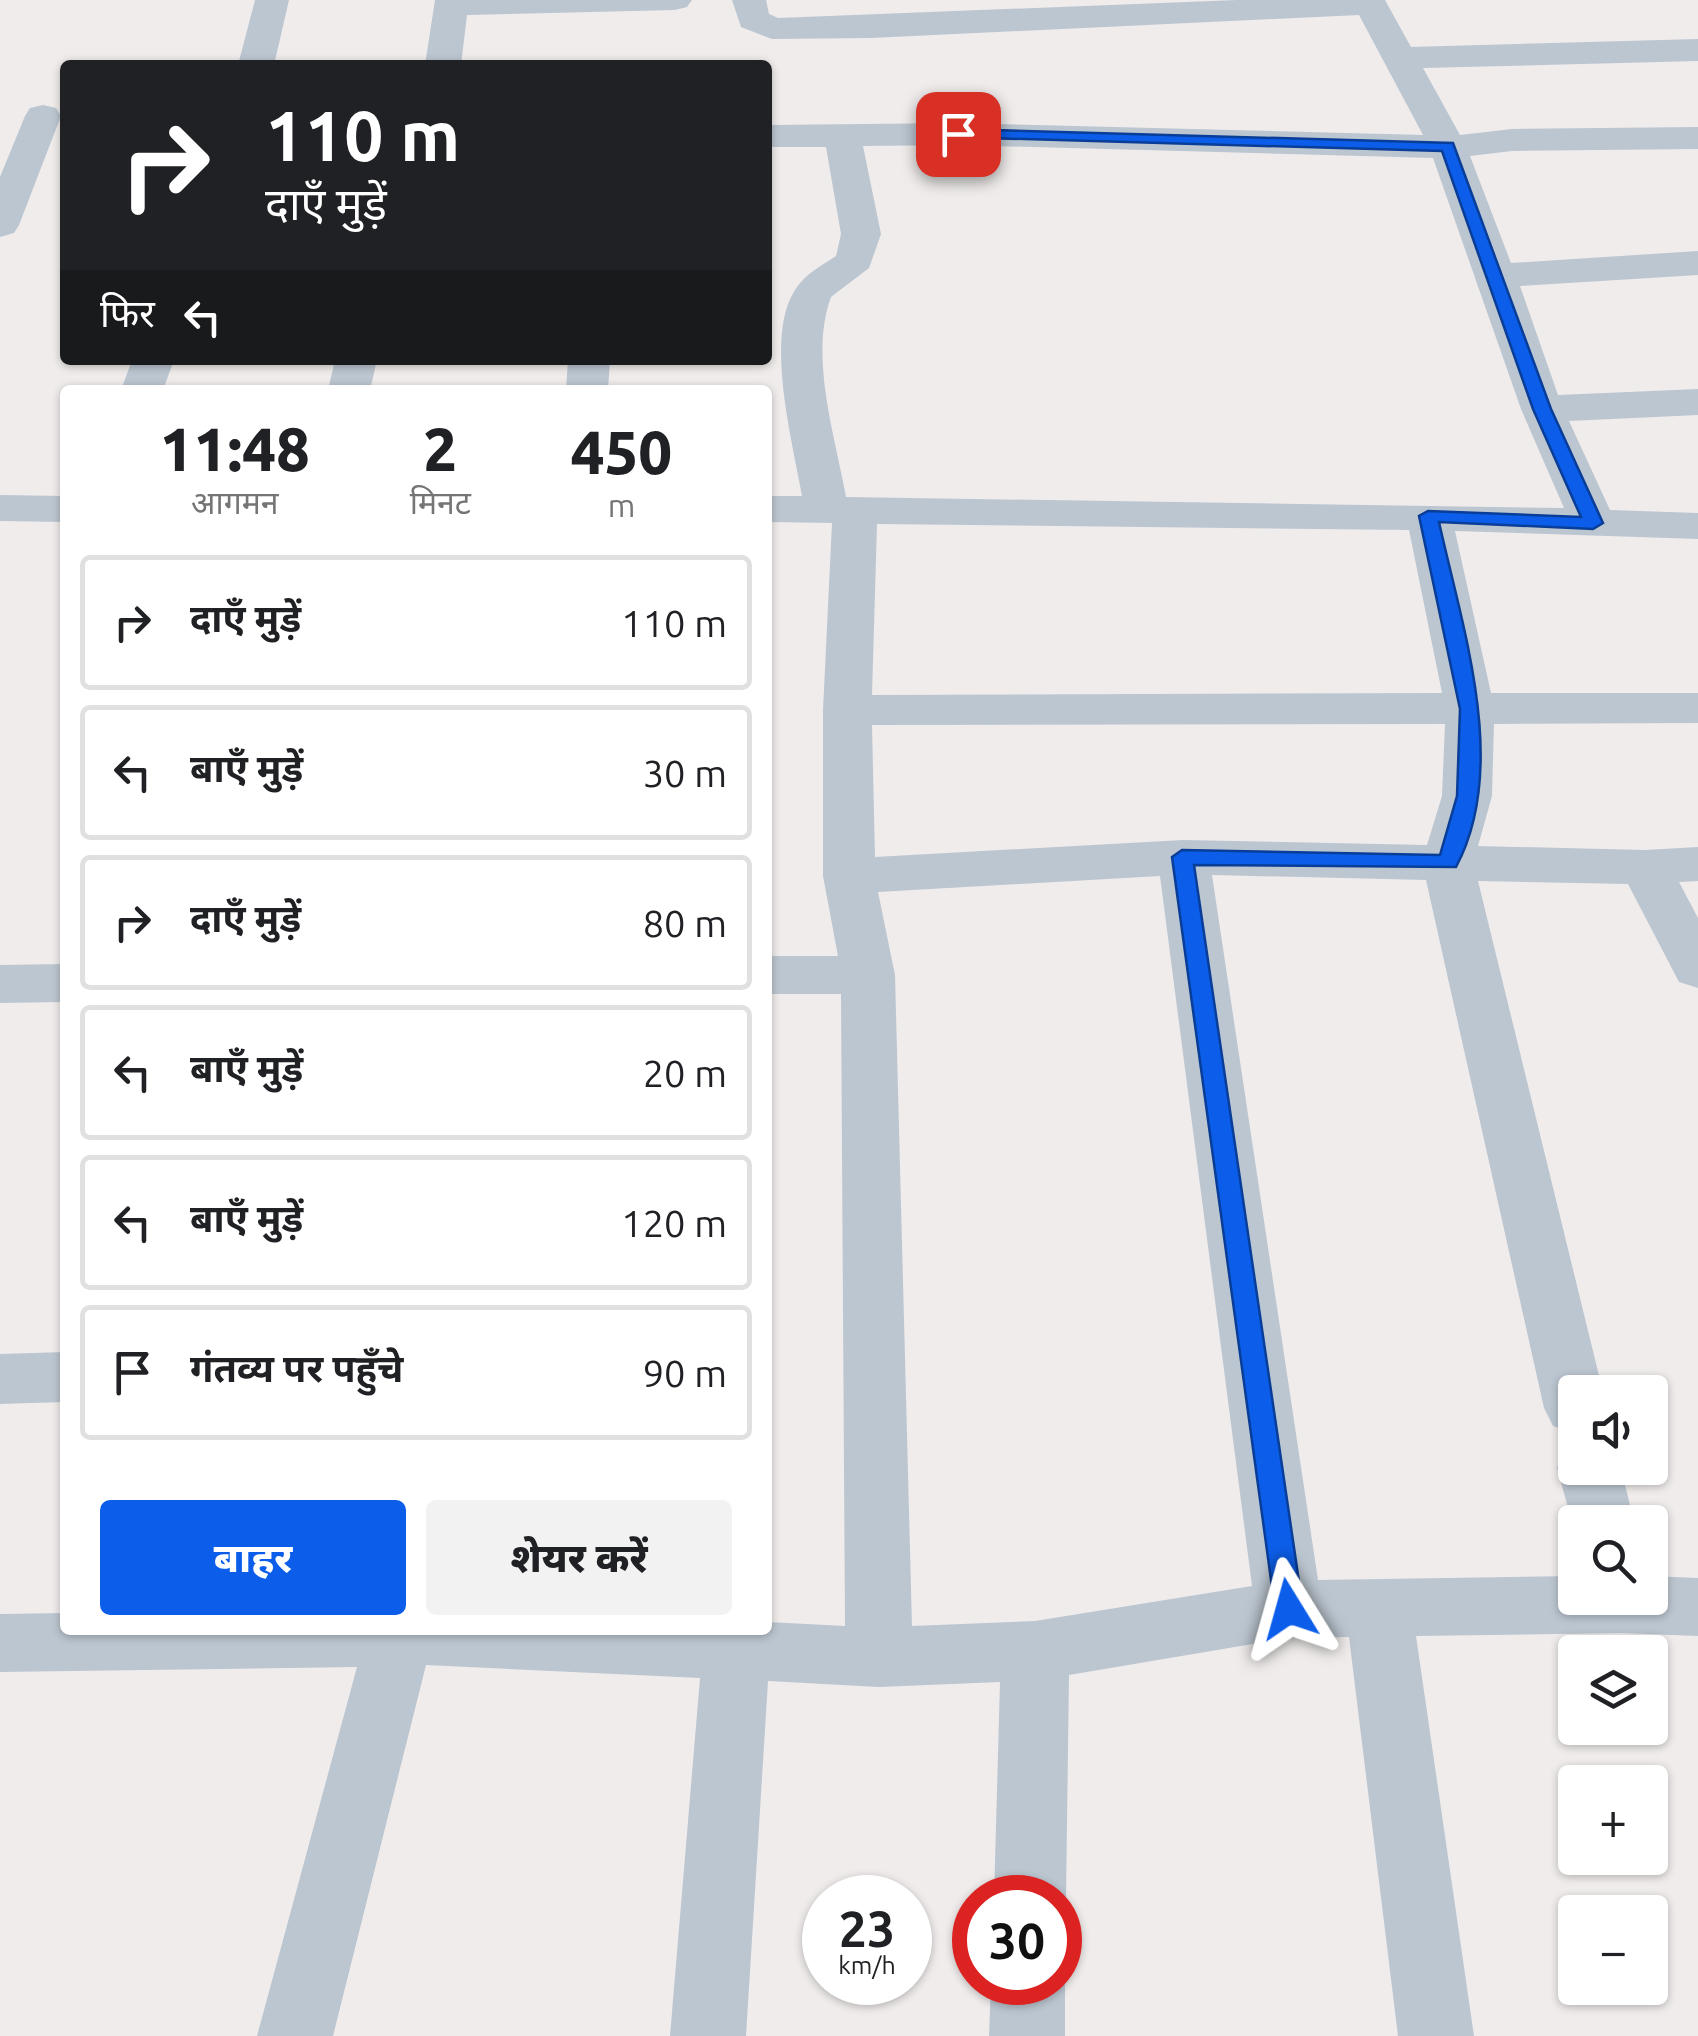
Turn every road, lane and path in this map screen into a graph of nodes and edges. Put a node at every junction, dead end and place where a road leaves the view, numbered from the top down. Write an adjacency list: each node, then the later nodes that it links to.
1 (272, 0): 8 (street)
2 (675, 0): 4 (street)
3 (749, 0): 5 (street)
4 (451, 2): 9 (street)
5 (1368, 2): 7 (street)
6 (1698, 50): 7 (street)
7 (1396, 58): 14 (street)
8 (257, 60)
9 (444, 60)
10 (43, 116): 15 (street)
11 (842, 135): 12 (street); 14 (street); 23 (street)
12 (772, 136)
13 (1698, 138): 14 (street)
14 (1448, 147): 17 (street)
15 (0, 224)
16 (1698, 264): 17 (street)
17 (1496, 276): 19 (street)
18 (1698, 402): 19 (street)
19 (1542, 409): 25 (street)
20 (0, 508): 21 (street)
21 (60, 509)
22 (772, 509): 23 (street)
23 (841, 509): 24 (street); 29 (street)
24 (1428, 516): 25 (street); 28 (street)
25 (1593, 523): 26 (street)
26 (1698, 526)
27 (1698, 708): 28 (street)
28 (1470, 709): 29 (street); 31 (street)
29 (847, 710): 34 (street)
30 (1182, 857): 31 (street); 34 (street); 46 (street)
31 (1448, 862): 33 (street); 40 (street)
32 (1698, 864): 33 (street)
33 (1644, 867): 35 (street)
34 (849, 876): 36 (street)
35 (1698, 969)
36 (868, 974): 37 (street); 54 (street)
37 (772, 975)
38 (60, 983): 39 (street)
39 (0, 984)
40 (1567, 1375)
41 (60, 1378): 42 (street)
42 (0, 1379)
43 (1558, 1603): 47 (street)
44 (1668, 1605): 45 (street)
45 (1698, 1607)
46 (1289, 1609): 47 (street); 53 (street)
47 (1379, 1610): 60 (street)
48 (380, 1635): 51 (street)
49 (422, 1635): 57 (street)
50 (442, 1635): 52 (street)
51 (0, 1644)
52 (736, 1650): 54 (street); 58 (street)
53 (1034, 1651): 54 (street); 55 (street)
54 (879, 1657)
55 (1030, 1875)
56 (1028, 2005): 59 (street)
57 (295, 2036)
58 (708, 2036)
59 (1027, 2036)
60 (1436, 2036)

